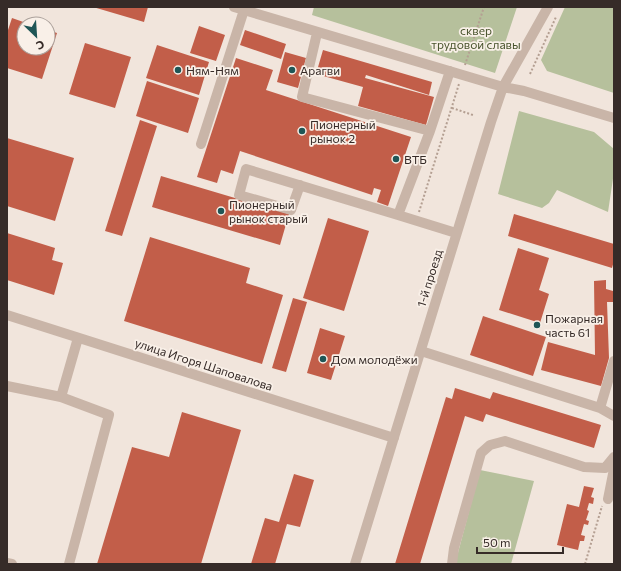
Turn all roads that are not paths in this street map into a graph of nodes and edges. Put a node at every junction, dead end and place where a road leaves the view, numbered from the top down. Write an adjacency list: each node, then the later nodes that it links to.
1 (548, 7): 5 (street, 1-й проезд)
2 (239, 8): 3 (street); 8 (street)
3 (317, 32): 4 (street); 7 (street)
4 (450, 71): 5 (street); 7 (street)
5 (503, 87): 6 (street); 11 (street, 1-й проезд)
6 (614, 118)
7 (430, 131): 10 (street)
8 (200, 144)
9 (300, 185): 9 (street); 10 (street)
10 (398, 215): 11 (street)
11 (456, 233): 14 (street, 1-й проезд)
12 (7, 315): 13 (street, улица Игоря Шаповалова)
13 (78, 338): 17 (street); 20 (street, улица Игоря Шаповалова)
14 (421, 351): 18 (street); 20 (street, 1-й проезд)
15 (614, 361): 18 (street)
16 (7, 386): 17 (street)
17 (61, 397): 26 (street)
18 (600, 408): 19 (street)
19 (614, 416)
20 (394, 438): 27 (street, 1-й проезд)
21 (614, 457): 28 (street)
22 (614, 469): 23 (street)
23 (606, 500)
24 (7, 563): 25 (street)
25 (12, 564)
26 (69, 564)
27 (356, 564)
28 (452, 564)

